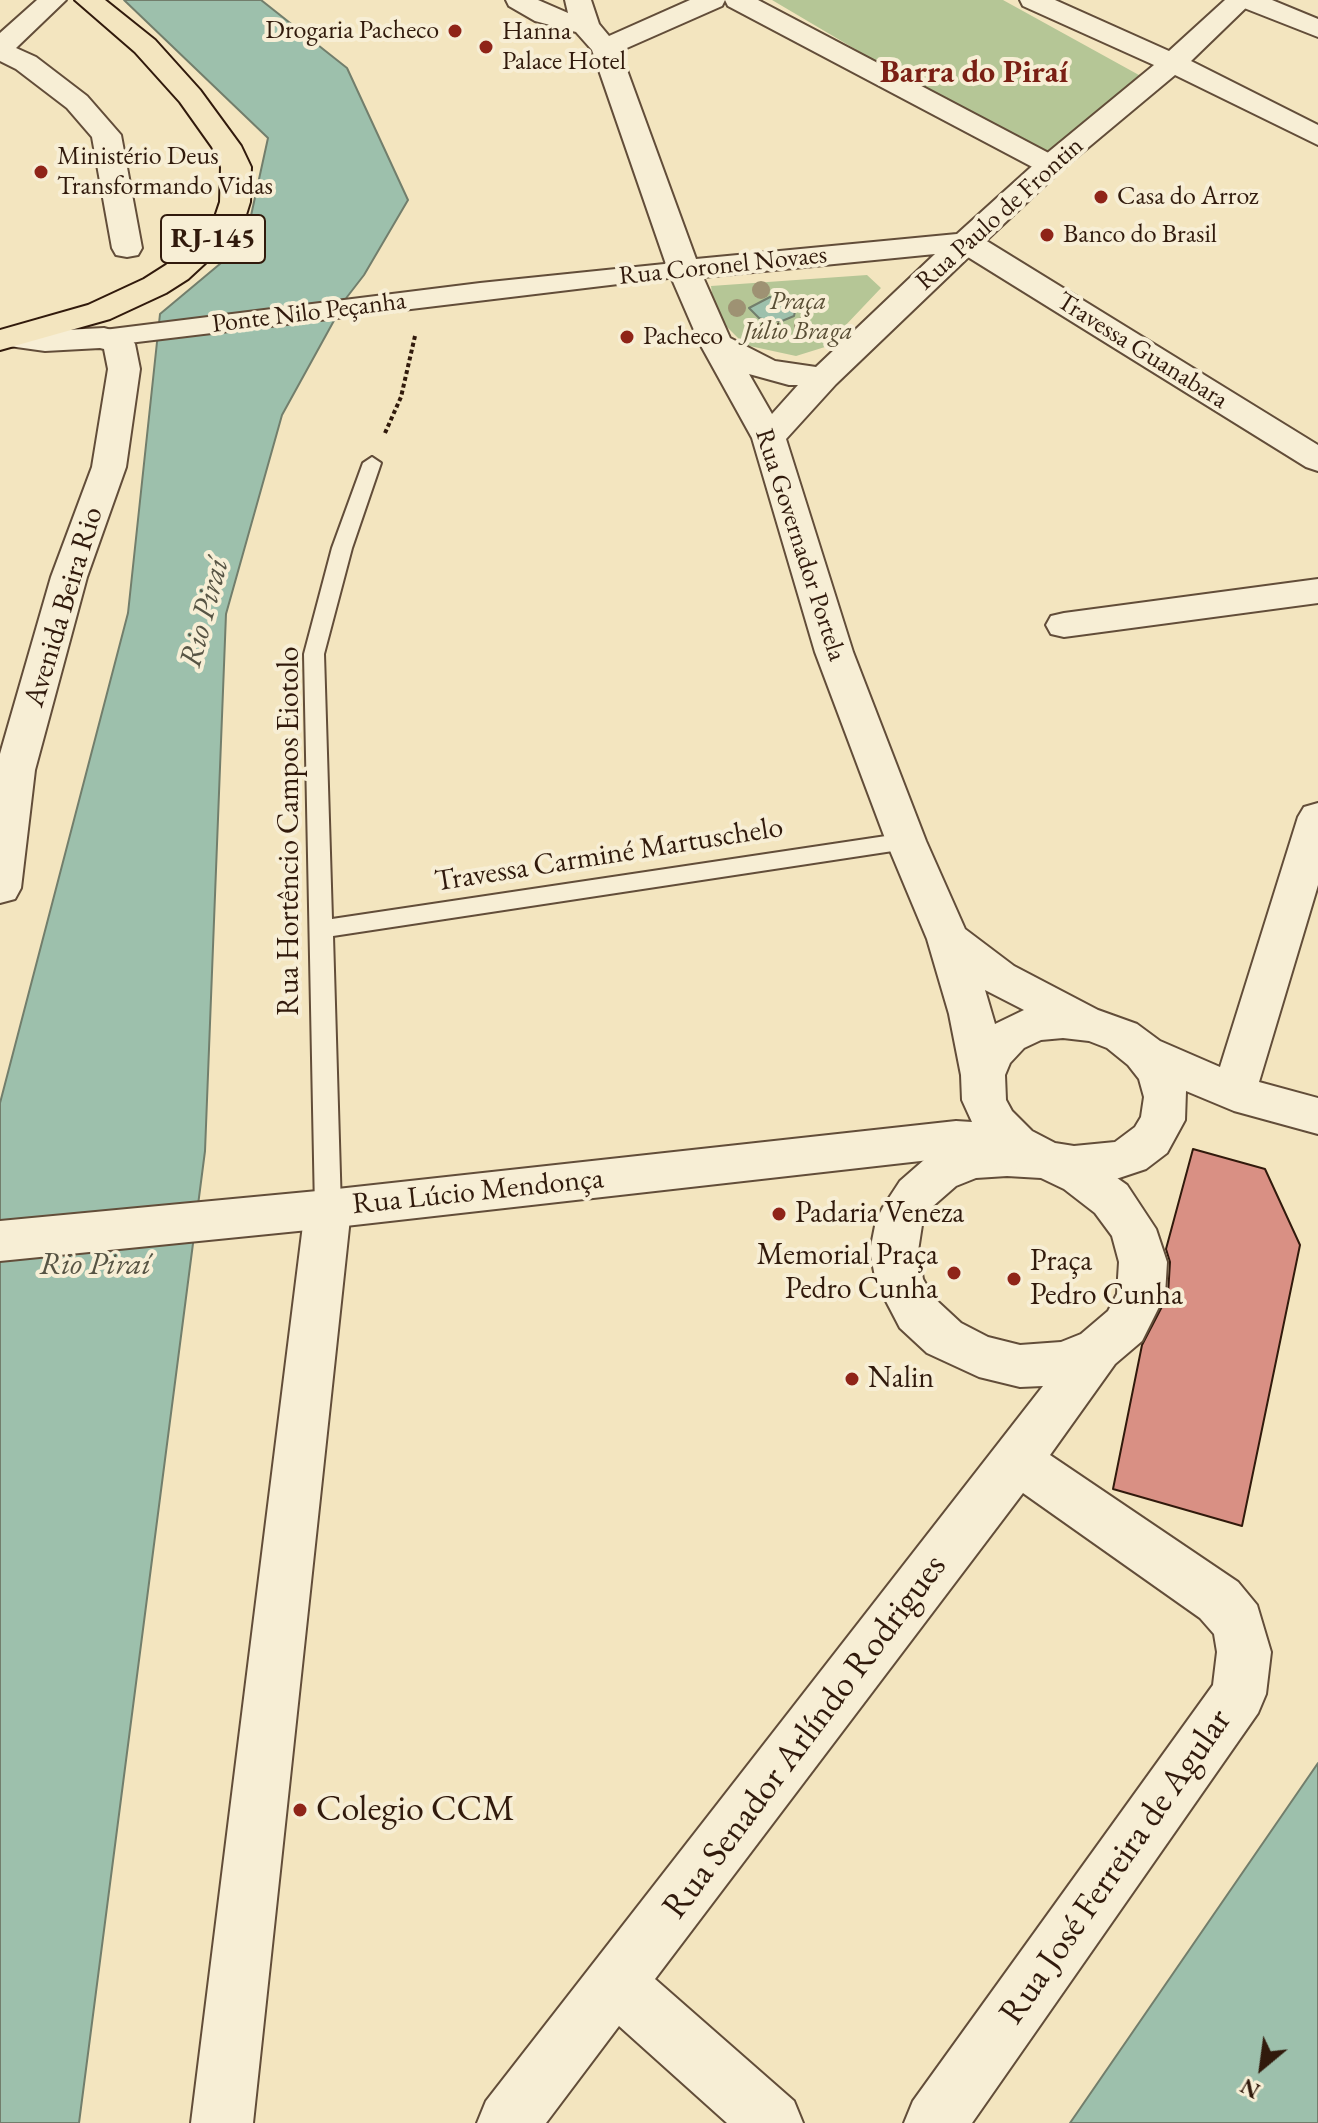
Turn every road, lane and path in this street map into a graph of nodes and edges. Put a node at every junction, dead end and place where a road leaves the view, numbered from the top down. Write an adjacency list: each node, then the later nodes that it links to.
1 (88, 0): 20 (main road, RJ-145)
2 (519, 0): 9 (street)
3 (712, 0): 9 (street)
4 (738, 0): 14 (street)
5 (1033, 0): 12 (street)
6 (1241, 0): 12 (street, Rua Paulo de Frontin)
7 (1249, 0): 10 (street)
8 (47, 5): 11 (street)
9 (590, 25): 17 (street, Rua Governador Portela)
10 (1318, 29)
11 (0, 50): 16 (street)
12 (1173, 63): 13 (street); 14 (street, Rua Paulo de Frontin)
13 (1318, 136)
14 (1050, 165): 15 (street, Rua Paulo de Frontin)
15 (966, 242): 17 (street, Rua Coronel Novaes); 23 (street, Rua Paulo de Frontin); 25 (street, Travessa Guanabara)
16 (127, 248)
17 (684, 270): 18 (street, Rua Coronel Novaes); 22 (street, Rua Governador Portela)
18 (480, 291): 20 (street, Ponte Nilo Peçanha)
19 (417, 325): 26 (path)
20 (106, 331): 21 (street); 31 (street, Avenida Beira Rio)
21 (6, 339)
22 (716, 344): 23 (street); 24 (street, Rua Governador Portela)
23 (824, 377): 24 (street, Rua Paulo de Frontin)
24 (769, 438): 30 (street, Rua Governador Portela)
25 (1318, 460)
26 (372, 463): 32 (lane, Rua Hortêncio Campos Eiotolo)
27 (1318, 591): 28 (street)
28 (1064, 625)
29 (1318, 817): 37 (street)
30 (906, 841): 32 (lane, Travessa Carminé Martuschelo); 33 (street, Rua Governador Portela)
31 (0, 888)
32 (321, 929): 42 (lane, Rua Hortêncio Campos Eiotolo)
33 (948, 939): 34 (street, Rua Governador Portela); 36 (street, Rua Governador Portela)
34 (1093, 1025): 35 (street); 36 (street)
35 (1144, 1053): 37 (street); 39 (street)
36 (983, 1087): 40 (street); 41 (street)
37 (1234, 1093): 38 (street); 39 (street)
38 (1308, 1113)
39 (1163, 1120): 41 (street)
40 (956, 1139): 41 (street, Rua Lúcio Mendonça); 42 (street, Rua Lúcio Mendonça)
41 (1047, 1160): 44 (street); 44 (street)
42 (307, 1211): 43 (street, Rua Lúcio Mendonça); 47 (street)
43 (0, 1241)
44 (1098, 1349): 45 (street, Rua Senador Arlíndo Rodrigues)
45 (1017, 1461): 46 (street, Rua Senador Arlíndo Rodrigues); 50 (street, Rua José Ferreira de Agular)
46 (616, 1983): 48 (street, Rua Senador Arlíndo Rodrigues); 49 (street)
47 (222, 2123)
48 (508, 2123)
49 (772, 2123)
50 (935, 2123)

